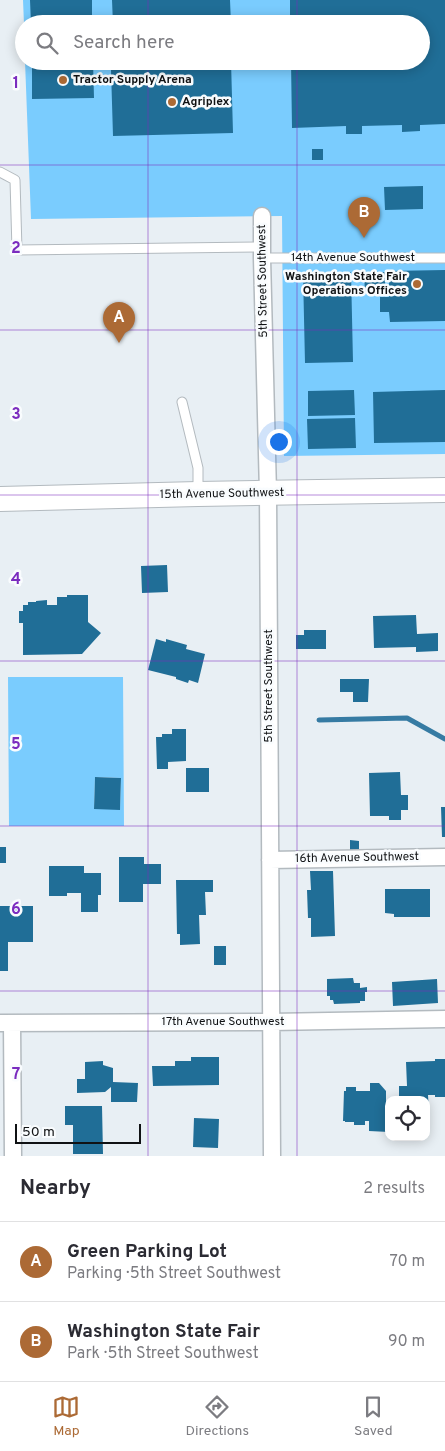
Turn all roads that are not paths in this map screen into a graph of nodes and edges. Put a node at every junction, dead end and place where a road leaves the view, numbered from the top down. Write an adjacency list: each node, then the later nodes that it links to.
1 (0, 172): 3 (lane, 14th Avenue Southwest)
2 (262, 216): 3 (street, 5th Street Southwest)
3 (262, 253): 4 (lane, 14th Avenue Southwest); 7 (street, 5th Street Southwest)
4 (445, 258)
5 (182, 402): 8 (lane)
6 (445, 490): 7 (street, 15th Avenue Southwest)
7 (268, 493): 8 (street, 15th Avenue Southwest); 11 (street, 5th Street Southwest)
8 (198, 494): 9 (street, 15th Avenue Southwest)
9 (0, 499)
10 (445, 857): 11 (street, 16th Avenue Southwest)
11 (270, 860): 13 (street, 5th Street Southwest)
12 (445, 1019): 13 (street, 17th Avenue Southwest)
13 (271, 1022): 14 (street, 17th Avenue Southwest); 16 (street, 5th Street Southwest)
14 (6, 1023): 15 (street)
15 (13, 1156)
16 (272, 1156)

